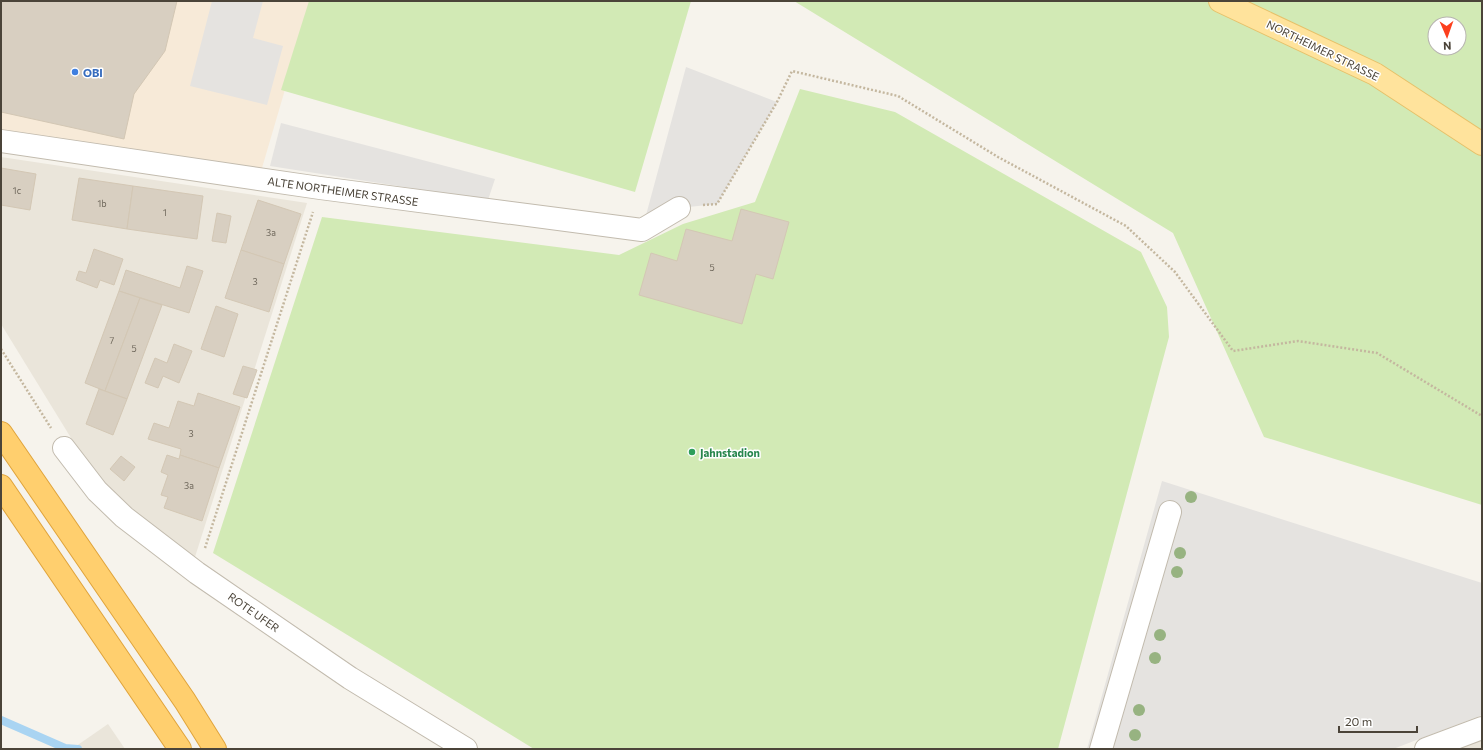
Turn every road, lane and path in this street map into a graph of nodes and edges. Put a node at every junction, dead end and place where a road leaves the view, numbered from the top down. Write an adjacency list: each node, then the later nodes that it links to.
1 (1220, 1): 3 (main road, NORTHEIMER STRASSE)
2 (1, 141): 4 (street, ALTE NORTHEIMER STRASSE)
3 (1482, 144)
4 (320, 188): 5 (street, ALTE NORTHEIMER STRASSE); 12 (path)
5 (679, 208): 7 (path)
6 (1, 349): 9 (path)
7 (1482, 416)
8 (1, 433): 15 (highway)
9 (64, 448): 12 (street, ROTE UFER)
10 (1, 486): 14 (highway)
11 (1170, 512): 17 (street)
12 (197, 573): 16 (street, ROTE UFER)
13 (1482, 728): 18 (street)
14 (180, 749)
15 (215, 749)
16 (466, 749)
17 (1101, 749)
18 (1426, 749)

